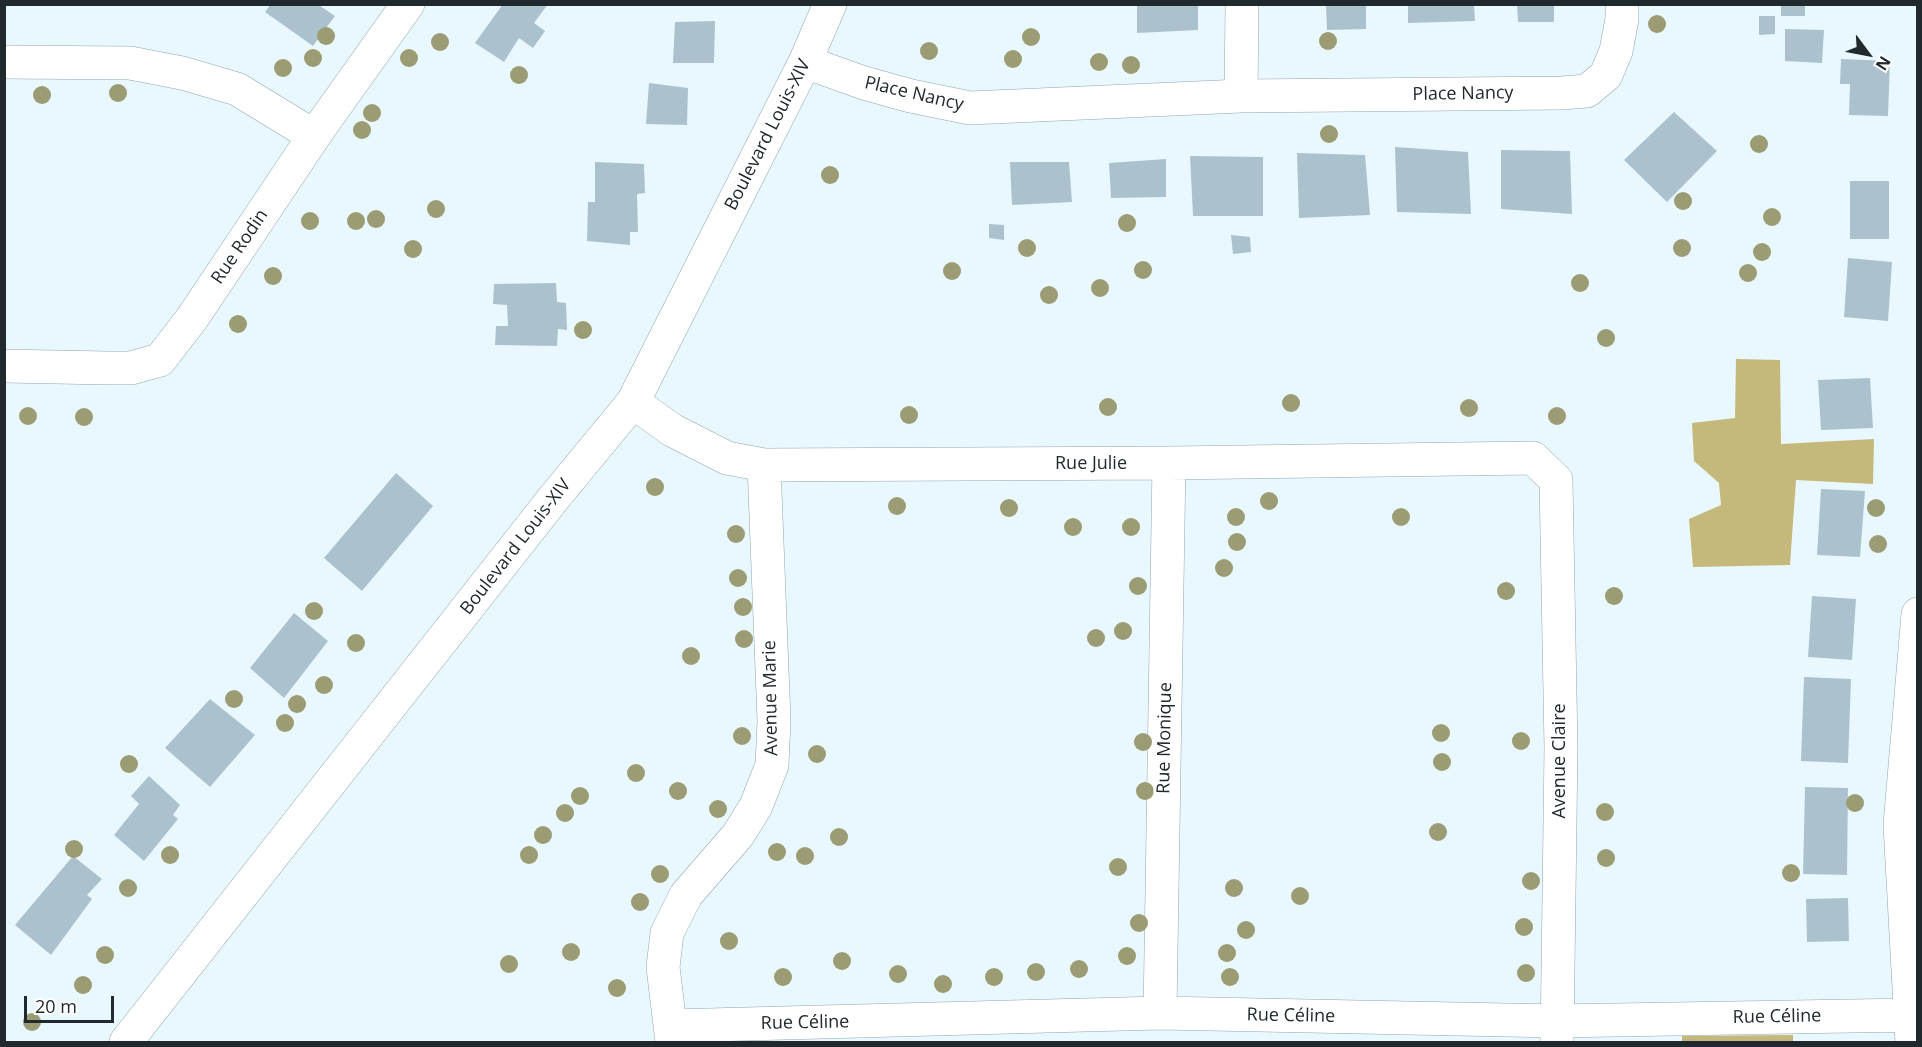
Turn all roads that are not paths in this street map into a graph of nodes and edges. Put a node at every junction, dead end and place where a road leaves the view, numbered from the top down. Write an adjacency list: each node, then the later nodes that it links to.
1 (408, 4): 8 (street, Rue Rodin)
2 (830, 4): 6 (street, Boulevard Louis-XIV)
3 (1242, 4): 7 (street)
4 (1622, 4): 7 (street, Place Nancy)
5 (4, 62): 8 (street)
6 (806, 62): 7 (street, Place Nancy); 10 (street, Boulevard Louis-XIV)
7 (1241, 96)
8 (314, 136): 9 (street, Rue Rodin)
9 (4, 366)
10 (633, 402): 12 (street, Rue Julie); 20 (street, Boulevard Louis-XIV)
11 (1169, 463): 12 (street, Rue Julie); 13 (street, Rue Julie); 16 (street, Rue Monique)
12 (764, 465): 19 (street, Avenue Marie)
13 (1556, 480): 18 (street, Avenue Claire)
14 (1917, 614): 15 (street)
15 (1909, 825): 17 (street)
16 (1160, 1013): 18 (street, Rue Céline); 19 (street, Rue Céline)
17 (1911, 1029): 18 (street, Rue Céline)
18 (1557, 1032)
19 (671, 1034)
20 (126, 1042)

